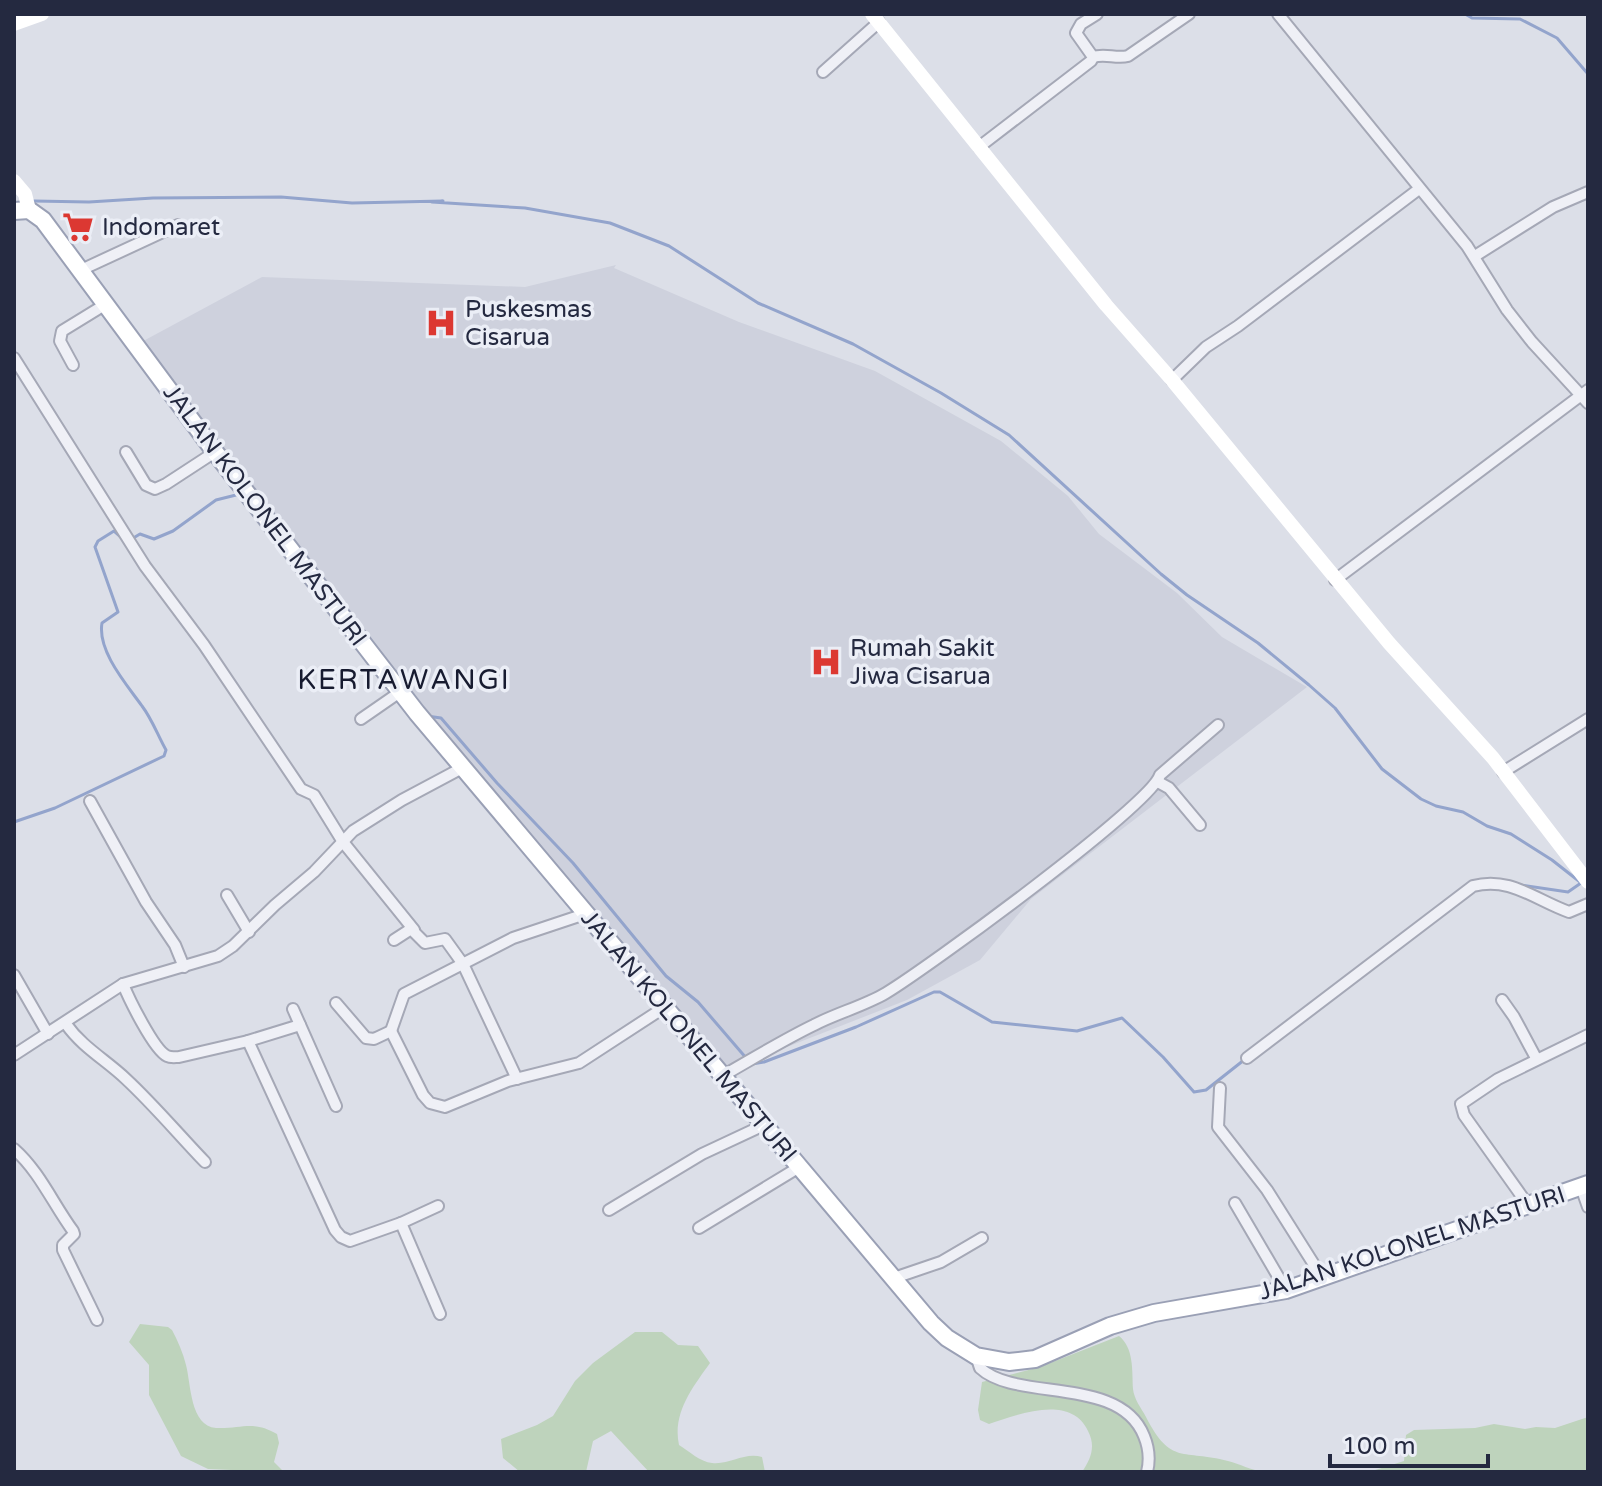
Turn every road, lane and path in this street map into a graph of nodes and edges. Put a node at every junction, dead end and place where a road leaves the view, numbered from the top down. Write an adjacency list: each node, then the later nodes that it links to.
1 (42, 14): 6 (street)
2 (1097, 14): 7 (street)
3 (1189, 14): 7 (street)
4 (1278, 14): 11 (street)
5 (876, 18): 8 (street); 9 (street)
6 (14, 24)
7 (1093, 57): 9 (street)
8 (823, 72)
9 (979, 147): 20 (street)
10 (14, 181): 13 (street)
11 (1419, 189): 15 (street); 20 (street)
12 (1588, 192): 15 (street)
13 (24, 206): 16 (main road, JALAN KOLONEL MASTURI)
14 (178, 225): 16 (street)
15 (1475, 256): 21 (street)
16 (81, 270): 17 (main road, JALAN KOLONEL MASTURI)
17 (106, 304): 19 (street); 23 (main road, JALAN KOLONEL MASTURI)
18 (14, 358): 34 (street)
19 (73, 365)
20 (1172, 380): 24 (street)
21 (1586, 396): 24 (street)
22 (126, 452): 23 (street)
23 (215, 452): 25 (main road, JALAN KOLONEL MASTURI)
24 (1335, 580): 30 (street)
25 (400, 692): 26 (street); 29 (main road, JALAN KOLONEL MASTURI)
26 (361, 719)
27 (1588, 719): 30 (street)
28 (1218, 725): 31 (street)
29 (462, 768): 34 (street); 38 (main road, JALAN KOLONEL MASTURI)
30 (1503, 772): 35 (street)
31 (1158, 782): 33 (street); 59 (street)
32 (90, 801): 43 (street)
33 (1200, 825)
34 (343, 842): 39 (street); 40 (street)
35 (1585, 878)
36 (227, 895): 40 (street)
37 (1588, 904): 57 (street)
38 (585, 914): 42 (street); 48 (main road, JALAN KOLONEL MASTURI)
39 (414, 930): 41 (street); 42 (street)
40 (249, 932): 43 (street)
41 (394, 940)
42 (463, 964): 52 (street); 60 (street)
43 (184, 967): 45 (street)
44 (14, 975): 53 (street)
45 (123, 984): 50 (street); 55 (street)
46 (1502, 1000): 58 (street)
47 (336, 1003): 52 (street)
48 (665, 1007): 59 (main road, JALAN KOLONEL MASTURI); 60 (street)
49 (293, 1009): 51 (street)
50 (66, 1024): 53 (street); 65 (street)
51 (300, 1025): 55 (street); 62 (street)
52 (391, 1031): 60 (street)
53 (48, 1034): 56 (street)
54 (1588, 1035): 58 (street)
55 (248, 1041): 73 (street)
56 (14, 1055)
57 (1247, 1058)
58 (1536, 1058): 69 (street)
59 (724, 1075): 63 (main road, JALAN KOLONEL MASTURI)
60 (517, 1079)
61 (1220, 1088): 77 (street)
62 (336, 1106)
63 (766, 1124): 66 (main road, JALAN KOLONEL MASTURI); 72 (street)
64 (14, 1149): 80 (street)
65 (205, 1162)
66 (801, 1166): 74 (street); 76 (main road, JALAN KOLONEL MASTURI)
67 (1584, 1186): 69 (main road, JALAN KOLONEL MASTURI); 71 (street)
68 (1235, 1203): 78 (street)
69 (1528, 1205): 77 (main road, JALAN KOLONEL MASTURI)
70 (438, 1206): 73 (street)
71 (1588, 1207)
72 (609, 1210)
73 (401, 1223): 79 (street)
74 (699, 1228)
75 (982, 1238): 76 (street)
76 (894, 1278): 81 (main road, JALAN KOLONEL MASTURI)
77 (1319, 1278): 78 (main road, JALAN KOLONEL MASTURI)
78 (1286, 1290): 81 (main road, JALAN KOLONEL MASTURI)
79 (440, 1314)
80 (97, 1320)
81 (976, 1356): 82 (street)
82 (1147, 1472)

